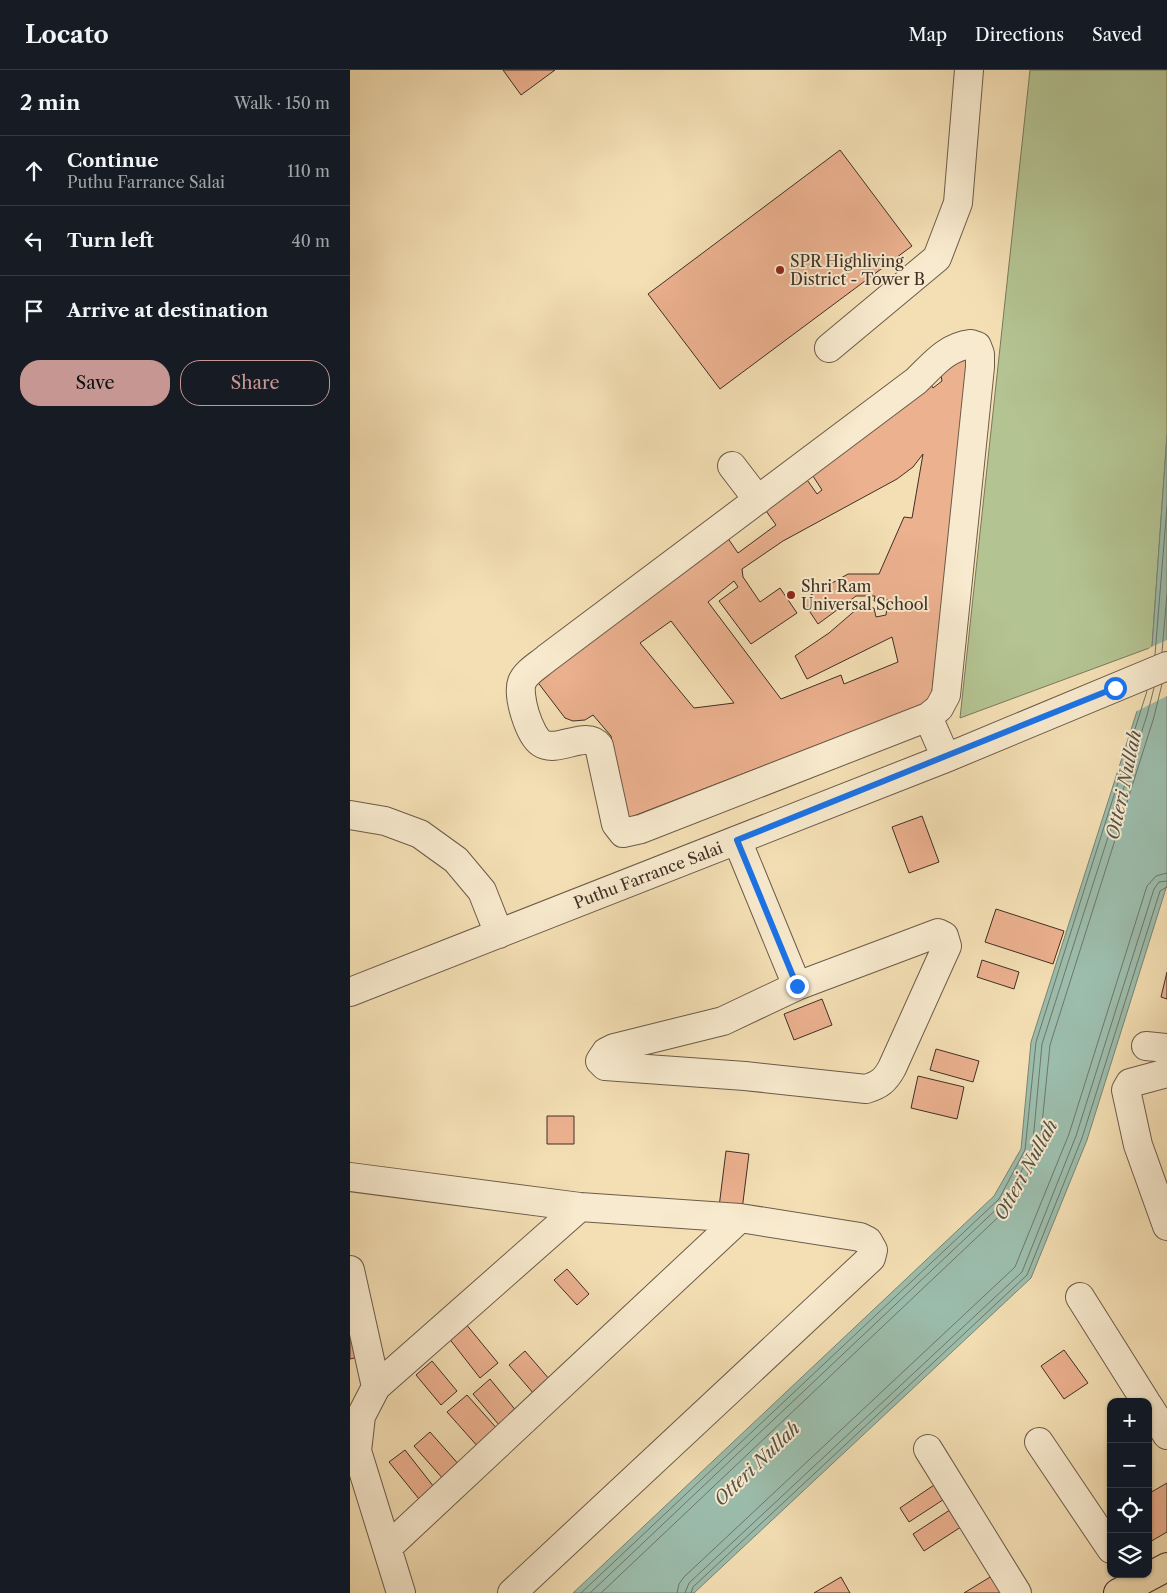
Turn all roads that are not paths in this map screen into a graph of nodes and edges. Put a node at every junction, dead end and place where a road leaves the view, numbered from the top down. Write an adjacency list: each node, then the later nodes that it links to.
1 (968, 70): 2 (street)
2 (829, 348)
3 (732, 466): 4 (street)
4 (758, 500): 6 (street); 6 (street)
5 (1167, 666): 7 (street, Puthu Farrance Salai)
6 (928, 717): 7 (street)
7 (946, 758): 9 (street, Puthu Farrance Salai)
8 (350, 815): 10 (street)
9 (737, 840): 10 (street, Puthu Farrance Salai); 11 (street)
10 (499, 934): 12 (street, Puthu Farrance Salai)
11 (797, 986): 11 (street)
12 (350, 992)
13 (1167, 1073): 17 (street)
14 (350, 1177): 15 (street)
15 (580, 1206): 16 (street); 20 (street)
16 (740, 1218): 27 (street); 31 (street)
17 (1167, 1226)
18 (350, 1270): 20 (street)
19 (1080, 1297): 21 (street)
20 (376, 1388): 27 (street)
21 (1143, 1398)
22 (1152, 1411): 23 (street)
23 (1167, 1435)
24 (1039, 1442): 26 (street)
25 (928, 1449): 32 (street)
26 (1107, 1543)
27 (388, 1547): 30 (street)
28 (1167, 1567): 29 (main road)
29 (1127, 1584)
30 (401, 1593)
31 (512, 1593)
32 (1017, 1593)

